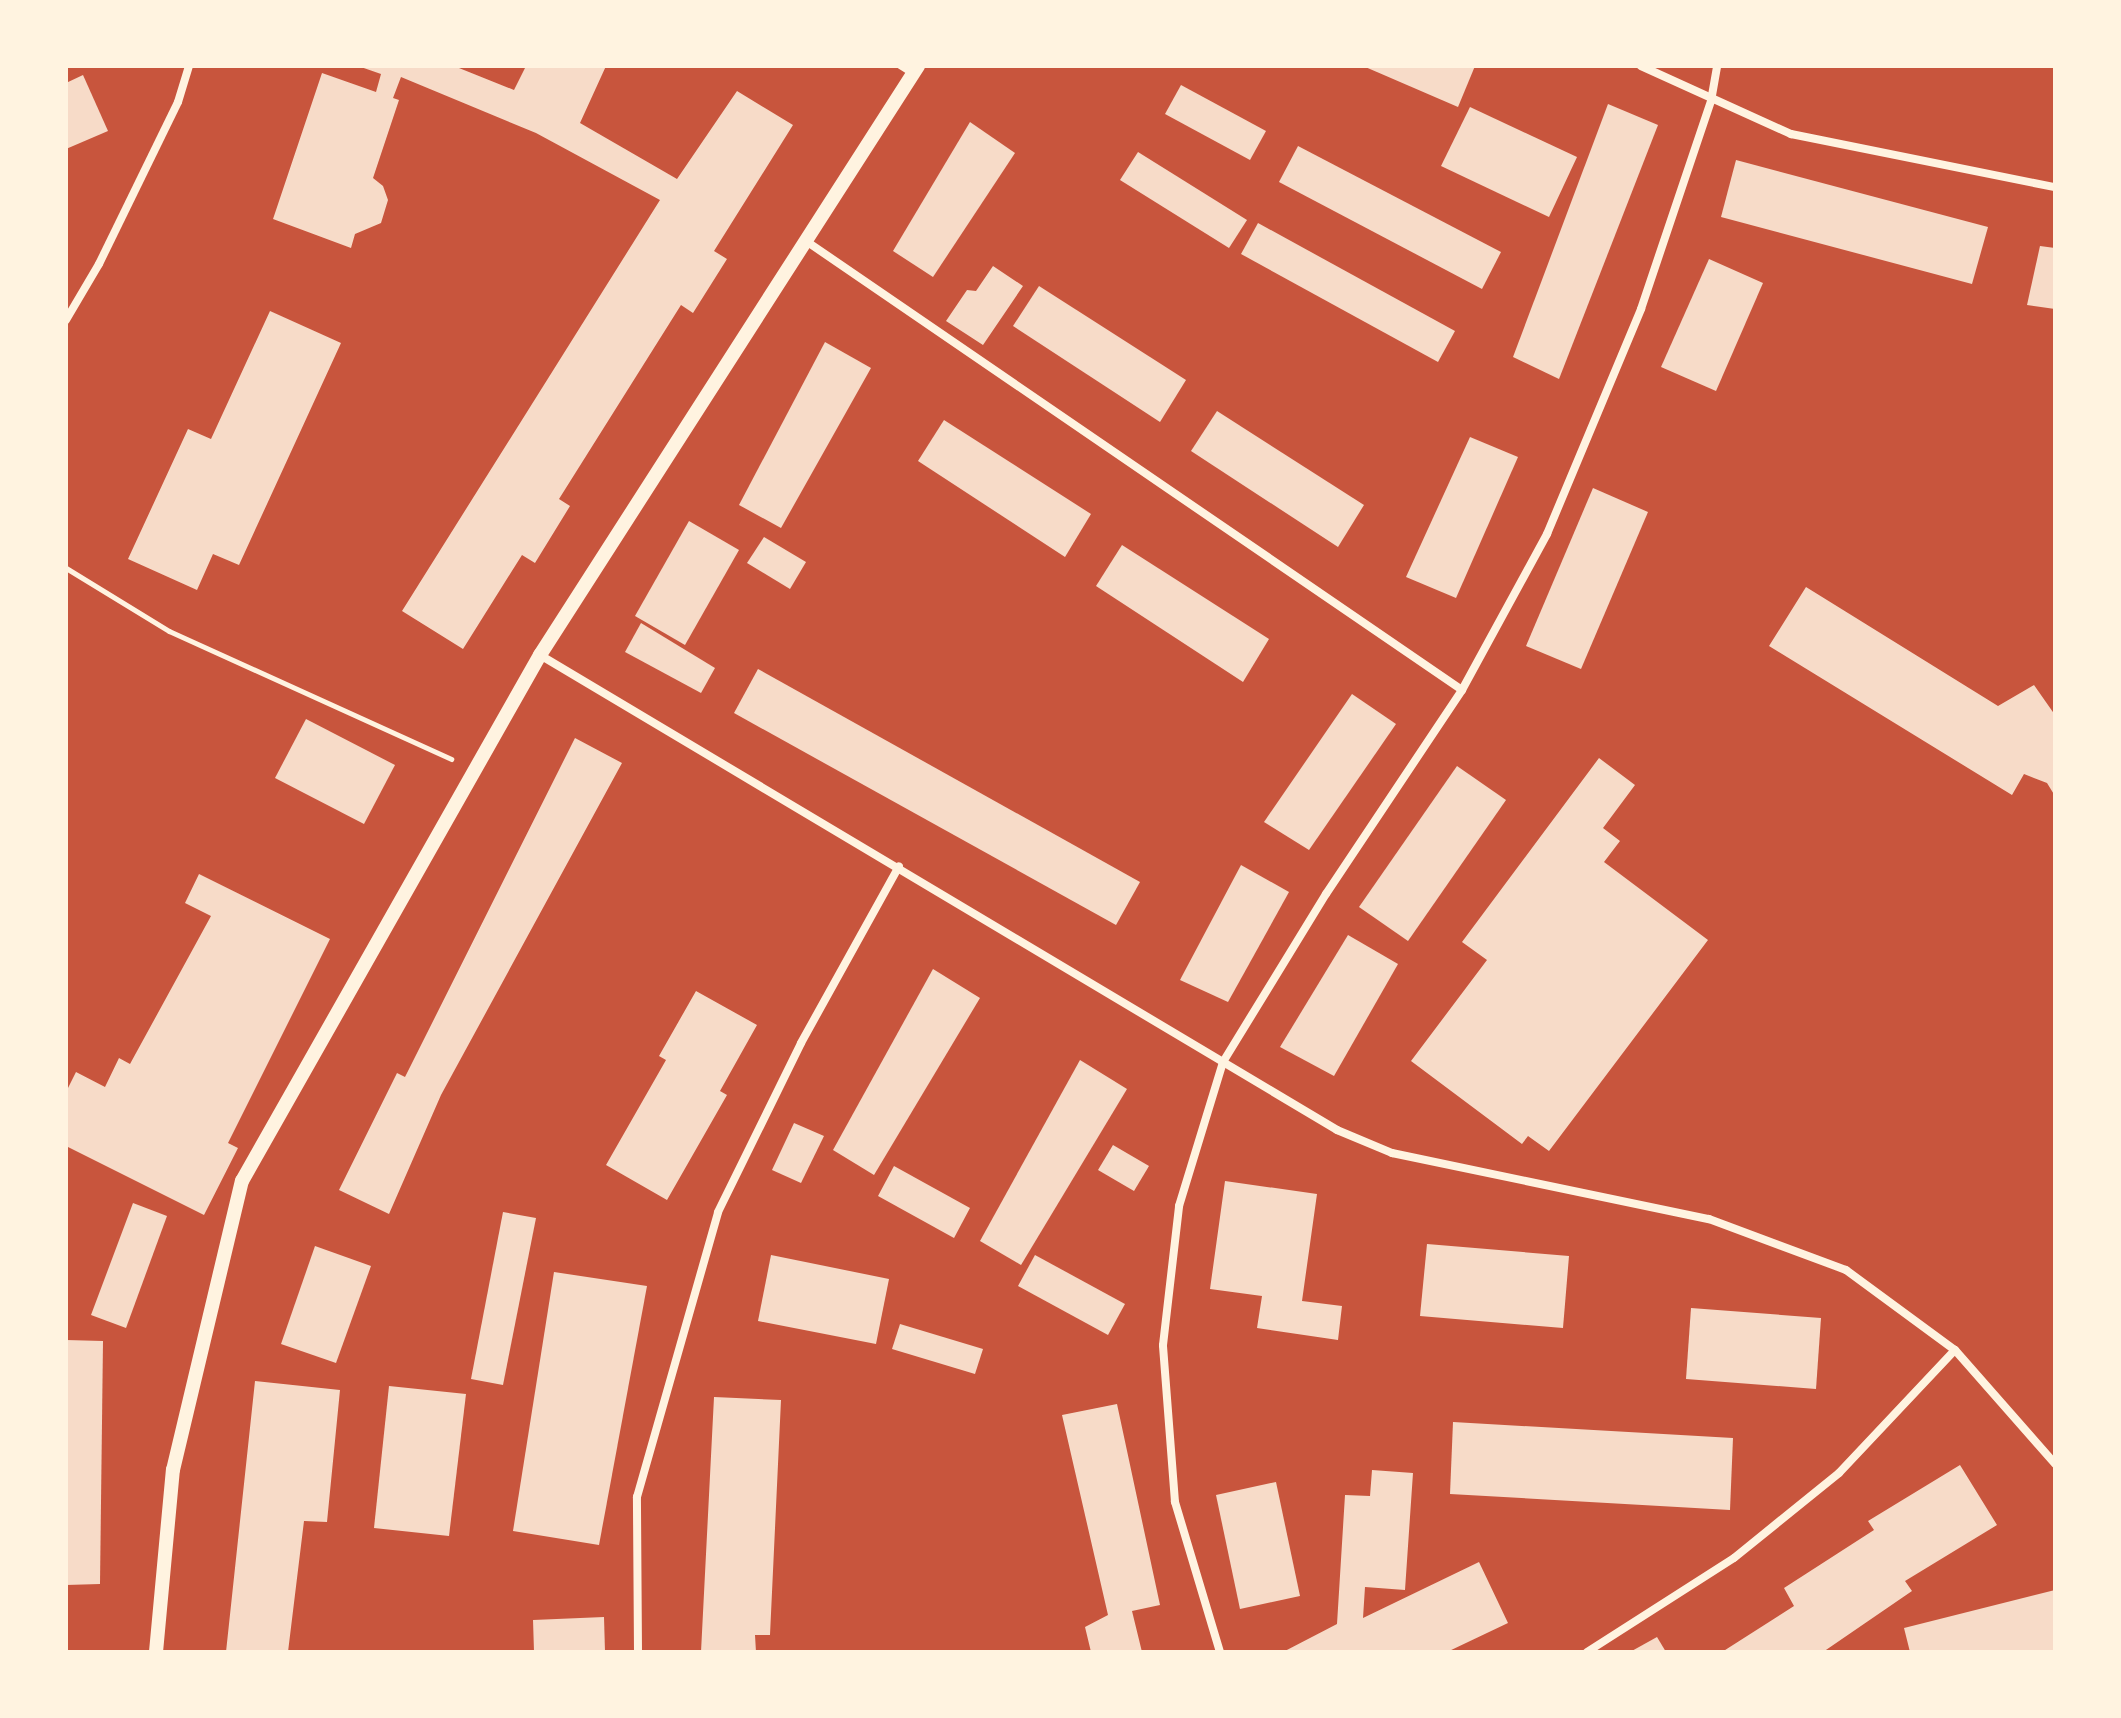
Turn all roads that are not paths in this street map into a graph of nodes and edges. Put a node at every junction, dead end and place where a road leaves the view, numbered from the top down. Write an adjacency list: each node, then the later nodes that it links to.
1 (189, 66): 8 (street)
2 (1641, 66): 5 (street)
3 (1717, 66): 5 (street)
4 (910, 69): 7 (street)
5 (1711, 101): 6 (street); 10 (street)
6 (2055, 187)
7 (806, 241): 9 (street); 10 (street)
8 (66, 320)
9 (540, 655): 11 (street); 15 (street)
10 (1462, 690): 12 (street)
11 (899, 866): 12 (street); 16 (street)
12 (1223, 1062): 13 (street); 17 (street)
13 (1955, 1350): 14 (street); 18 (street)
14 (2055, 1464)
15 (156, 1652)
16 (638, 1652)
17 (1220, 1652)
18 (1587, 1652)

